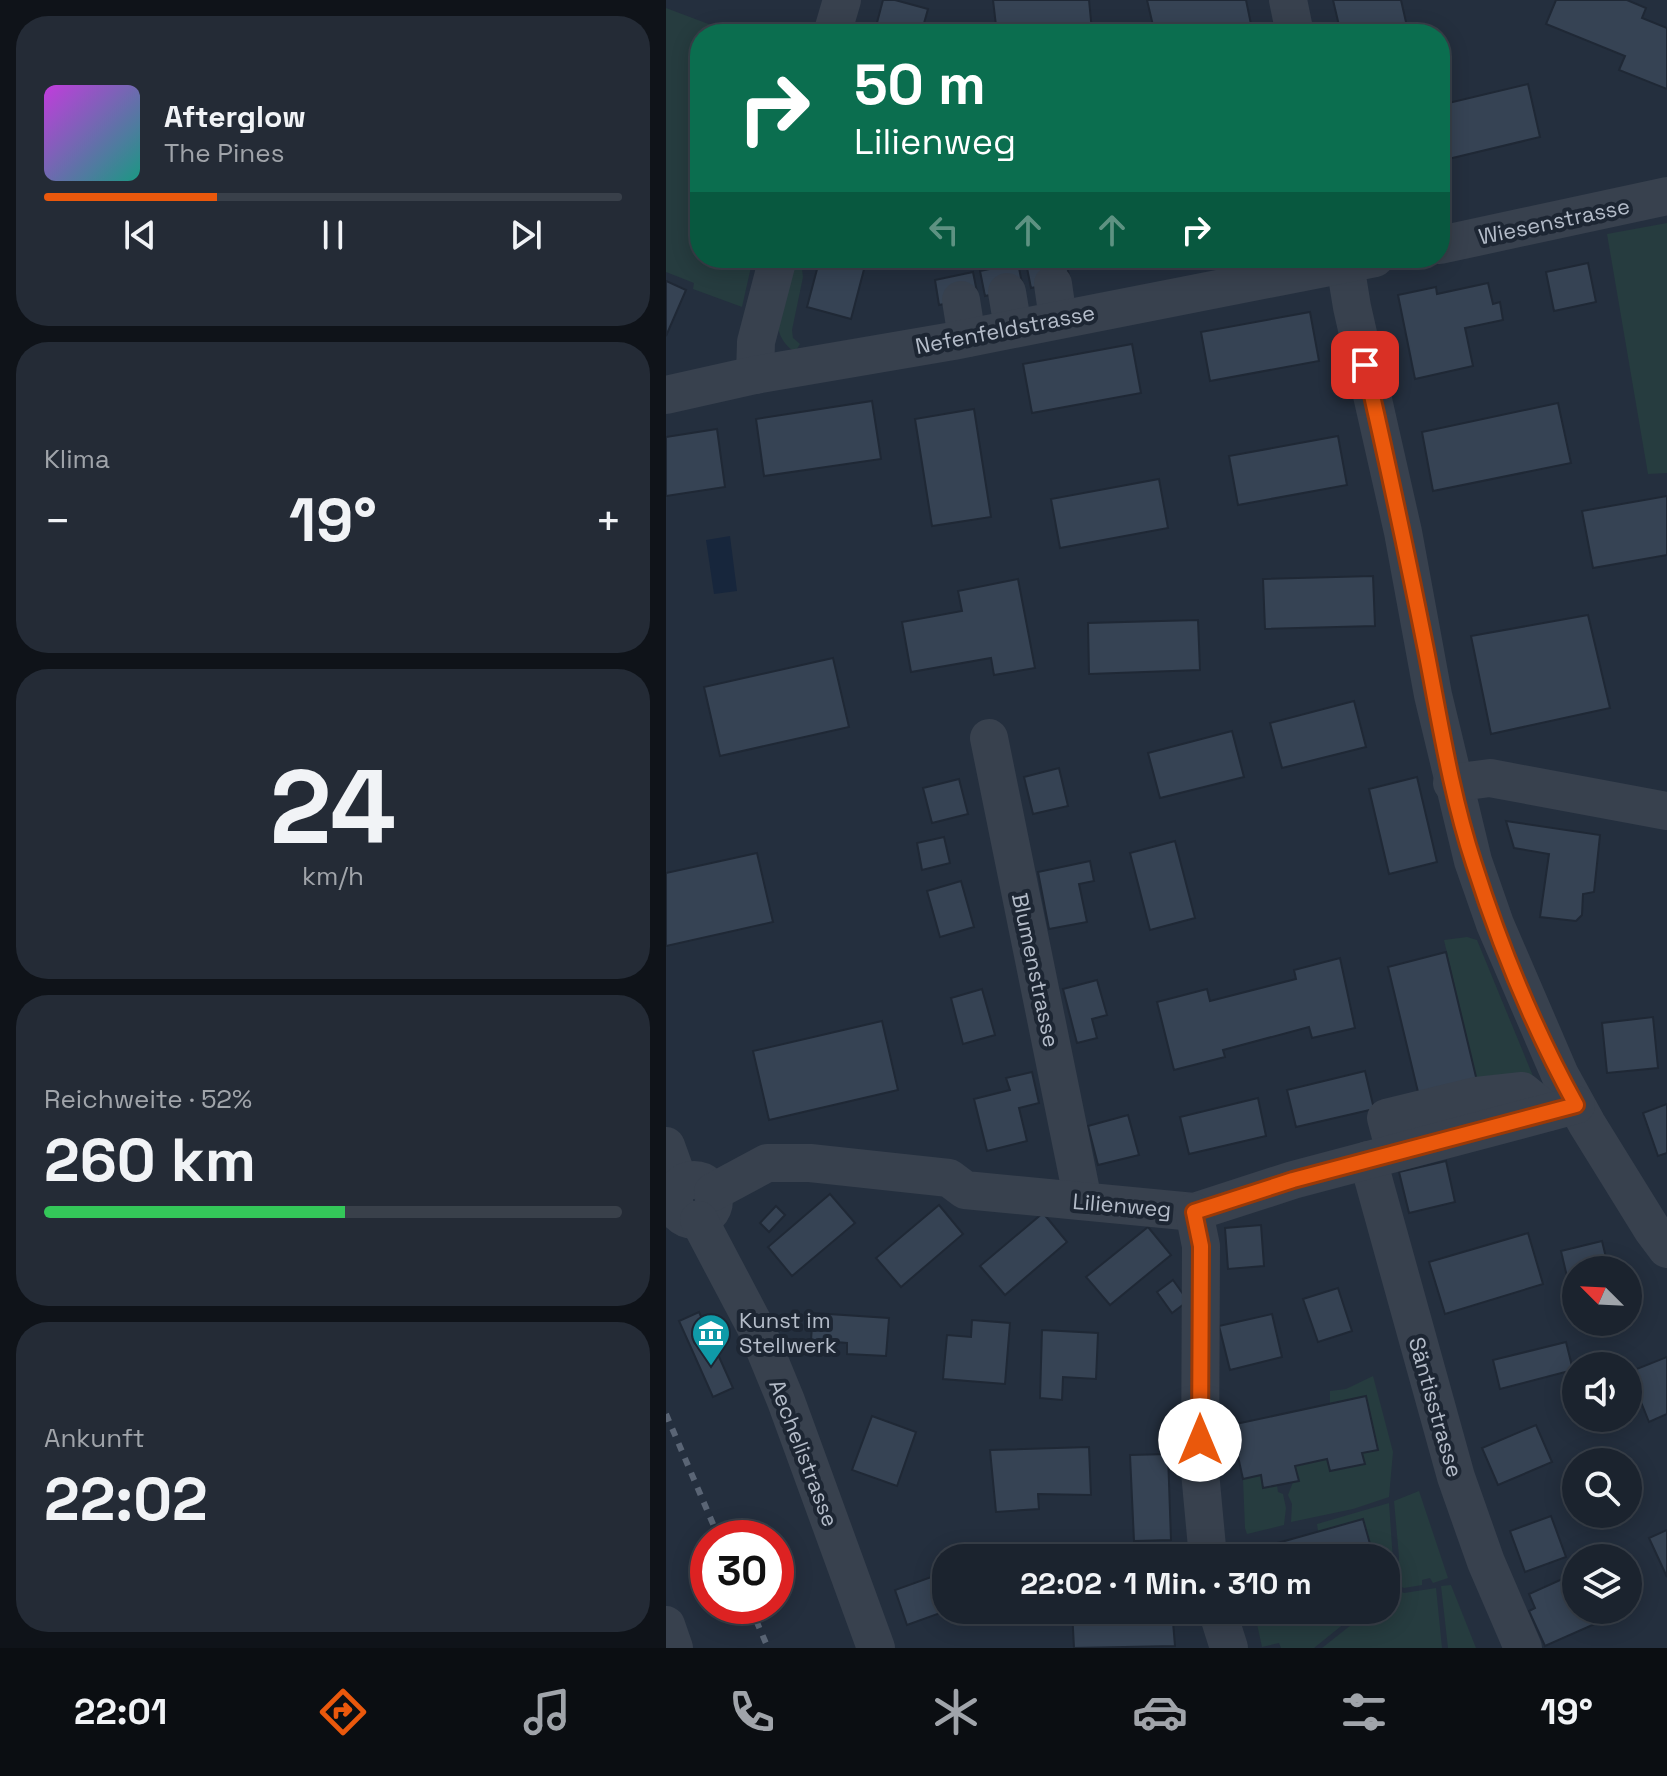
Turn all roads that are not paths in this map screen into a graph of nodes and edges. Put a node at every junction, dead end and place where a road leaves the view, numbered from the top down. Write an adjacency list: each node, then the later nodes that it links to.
1 (842, 0): 3 (street)
2 (1288, 0): 4 (street)
3 (835, 24)
4 (1293, 24)
5 (1667, 196): 6 (street, Wiesenstrasse)
6 (1450, 243)
7 (775, 268): 12 (street)
8 (1296, 268): 11 (street, Nefenfeldstrasse)
9 (1354, 268): 15 (street)
10 (961, 300): 11 (street)
11 (967, 338): 12 (street, Nefenfeldstrasse)
12 (755, 375): 13 (street, Nefenfeldstrasse)
13 (666, 395)
14 (989, 738): 21 (street, Blumenstrasse)
15 (1452, 783): 16 (street); 17 (street)
16 (1667, 811)
17 (1562, 1108): 19 (street, Lilienweg); 23 (street)
18 (666, 1146): 20 (street, Aechelistrasse)
19 (1382, 1156): 22 (street, Lilienweg); 30 (street, Säntisstrasse)
20 (697, 1199): 21 (street, Lilienweg); 28 (street, Aechelistrasse)
21 (1083, 1201): 22 (street, Lilienweg)
22 (1194, 1212): 24 (street)
23 (1667, 1249)
24 (1207, 1544)
25 (1221, 1624): 29 (street)
26 (666, 1625): 27 (street)
27 (674, 1648)
28 (876, 1648)
29 (1229, 1648)
30 (1523, 1648)

